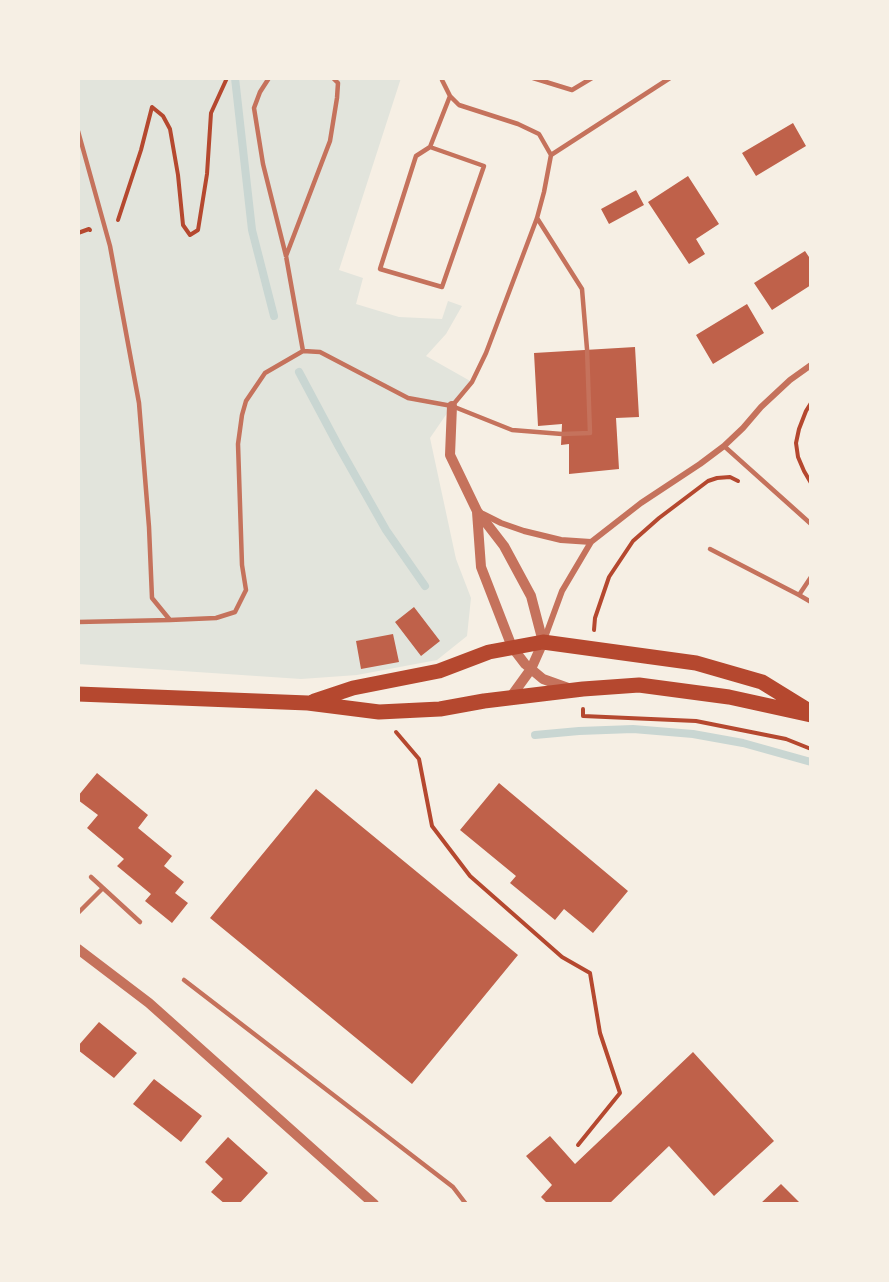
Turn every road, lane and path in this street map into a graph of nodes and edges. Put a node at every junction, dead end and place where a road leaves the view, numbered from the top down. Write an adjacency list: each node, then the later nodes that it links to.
1 (227, 78): 16 (path)
2 (269, 78): 17 (lane)
3 (333, 78): 9 (lane)
4 (344, 78): 9 (lane)
5 (443, 78): 10 (lane)
6 (532, 78): 7 (lane)
7 (592, 78)
8 (670, 78): 13 (lane)
9 (338, 83): 17 (lane)
10 (450, 96): 12 (lane); 13 (lane)
11 (78, 131): 16 (lane)
12 (430, 147): 12 (lane)
13 (551, 155): 14 (lane)
14 (537, 218): 21 (lane); 21 (lane)
15 (78, 233): 16 (path)
16 (110, 246): 32 (lane)
17 (286, 256): 18 (lane)
18 (303, 351): 21 (lane); 32 (lane)
19 (811, 365): 22 (street)
20 (811, 403): 24 (path)
21 (452, 406): 25 (street)
22 (724, 446): 26 (lane); 27 (street)
23 (740, 482): 36 (path)
24 (811, 483)
25 (477, 511): 27 (street); 34 (street); 35 (street)
26 (811, 524)
27 (591, 542): 34 (street)
28 (710, 549): 30 (lane)
29 (811, 578): 30 (lane)
30 (799, 595): 31 (lane)
31 (811, 602)
32 (170, 620): 33 (lane)
33 (78, 621)
34 (543, 642): 35 (main road); 36 (main road); 37 (street)
35 (512, 647): 37 (street); 41 (main road)
36 (589, 649): 43 (main road)
37 (531, 669): 38 (street); 40 (street)
38 (579, 689): 40 (main road); 43 (main road); 44 (path)
39 (78, 694): 41 (main road)
40 (510, 698): 42 (main road)
41 (308, 703): 42 (main road)
42 (379, 712): 51 (path)
43 (811, 714)
44 (811, 749)
45 (91, 877): 46 (lane)
46 (103, 888): 47 (lane); 48 (lane)
47 (78, 914)
48 (140, 922)
49 (78, 949): 52 (street)
50 (184, 980): 53 (lane)
51 (578, 1145)
52 (375, 1204)
53 (466, 1204)

